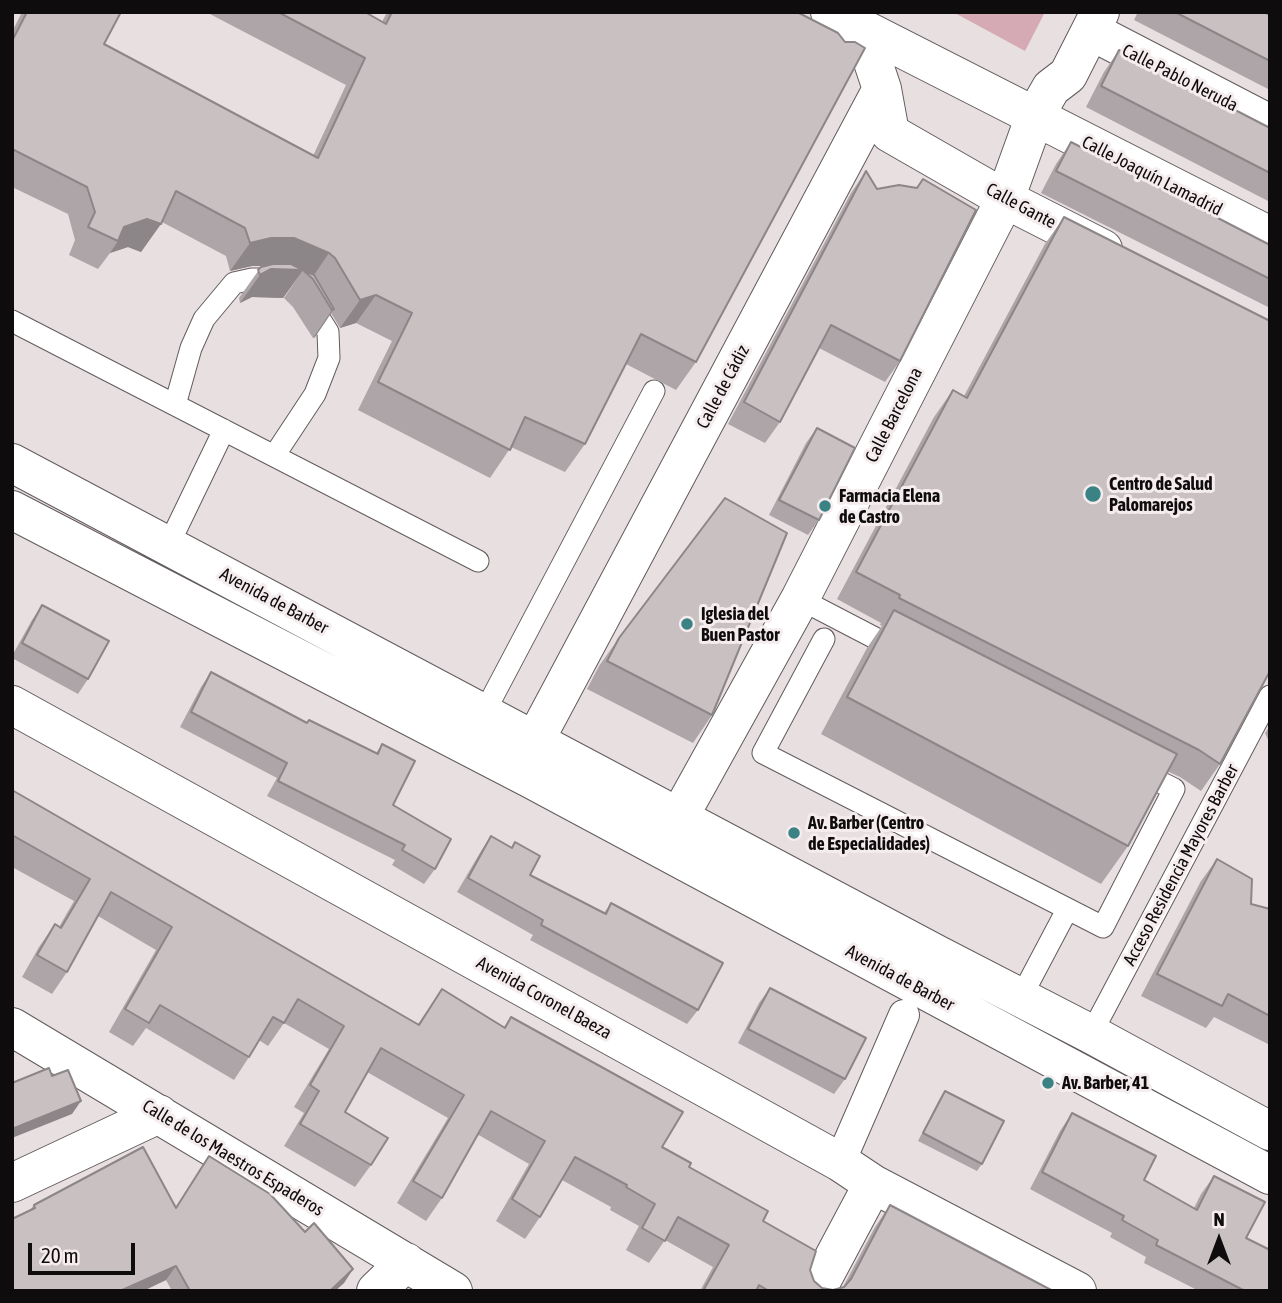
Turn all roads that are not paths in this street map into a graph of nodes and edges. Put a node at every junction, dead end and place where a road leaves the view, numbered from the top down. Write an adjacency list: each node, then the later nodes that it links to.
1 (1095, 22): 5 (street, Calle Barcelona); 6 (street, Calle Pablo Neruda)
2 (844, 24): 3 (street, Calle Joaquín Lamadrid); 4 (street)
3 (943, 69): 4 (street); 5 (street, Calle Joaquín Lamadrid)
4 (882, 89): 7 (street, Calle Gante); 25 (street, Calle de Cádiz)
5 (1035, 116): 7 (street, Calle Barcelona); 8 (street, Calle Joaquín Lamadrid)
6 (1270, 124)
7 (1005, 198): 9 (street, Calle Gante); 19 (street, Calle Barcelona)
8 (1270, 236)
9 (1138, 266)
10 (12, 321): 12 (lane)
11 (654, 391): 24 (lane)
12 (175, 405): 13 (lane); 14 (lane)
13 (224, 430): 14 (lane); 17 (lane)
14 (274, 456): 18 (lane)
15 (12, 463): 17 (street, Avenida de Barber)
16 (12, 510): 27 (street, Avenida de Barber)
17 (168, 546): 24 (street, Avenida de Barber)
18 (478, 561)
19 (800, 599): 21 (lane); 28 (street, Calle Barcelona)
20 (824, 639): 29 (lane)
21 (919, 661)
22 (1270, 696): 33 (lane, Acceso Residencia Mayores Barber)
23 (12, 705): 36 (street, Avenida Coronel Baeza)
24 (484, 713): 25 (street, Avenida de Barber)
25 (534, 740): 27 (street); 28 (street, Avenida de Barber)
26 (1113, 758): 29 (lane)
27 (531, 779): 37 (street, Avenida de Barber)
28 (680, 817): 30 (street, Avenida de Barber)
29 (1067, 910): 30 (lane)
30 (1021, 997): 33 (street, Avenida de Barber)
31 (904, 1015): 36 (street)
32 (12, 1027): 34 (street, Calle de los Maestros Espaderos)
33 (1091, 1034): 35 (street, Avenida de Barber)
34 (159, 1114): 38 (street); 40 (street, Calle de los Maestros Espaderos)
35 (1270, 1131)
36 (840, 1162): 39 (street, Avenida Coronel Baeza)
37 (1270, 1175)
38 (12, 1183)
39 (873, 1184): 43 (street); 44 (street, Avenida Coronel Baeza)
40 (406, 1262): 41 (street); 42 (street, Calle de los Maestros Espaderos)
41 (376, 1291)
42 (453, 1291)
43 (816, 1291)
44 (1077, 1291)

